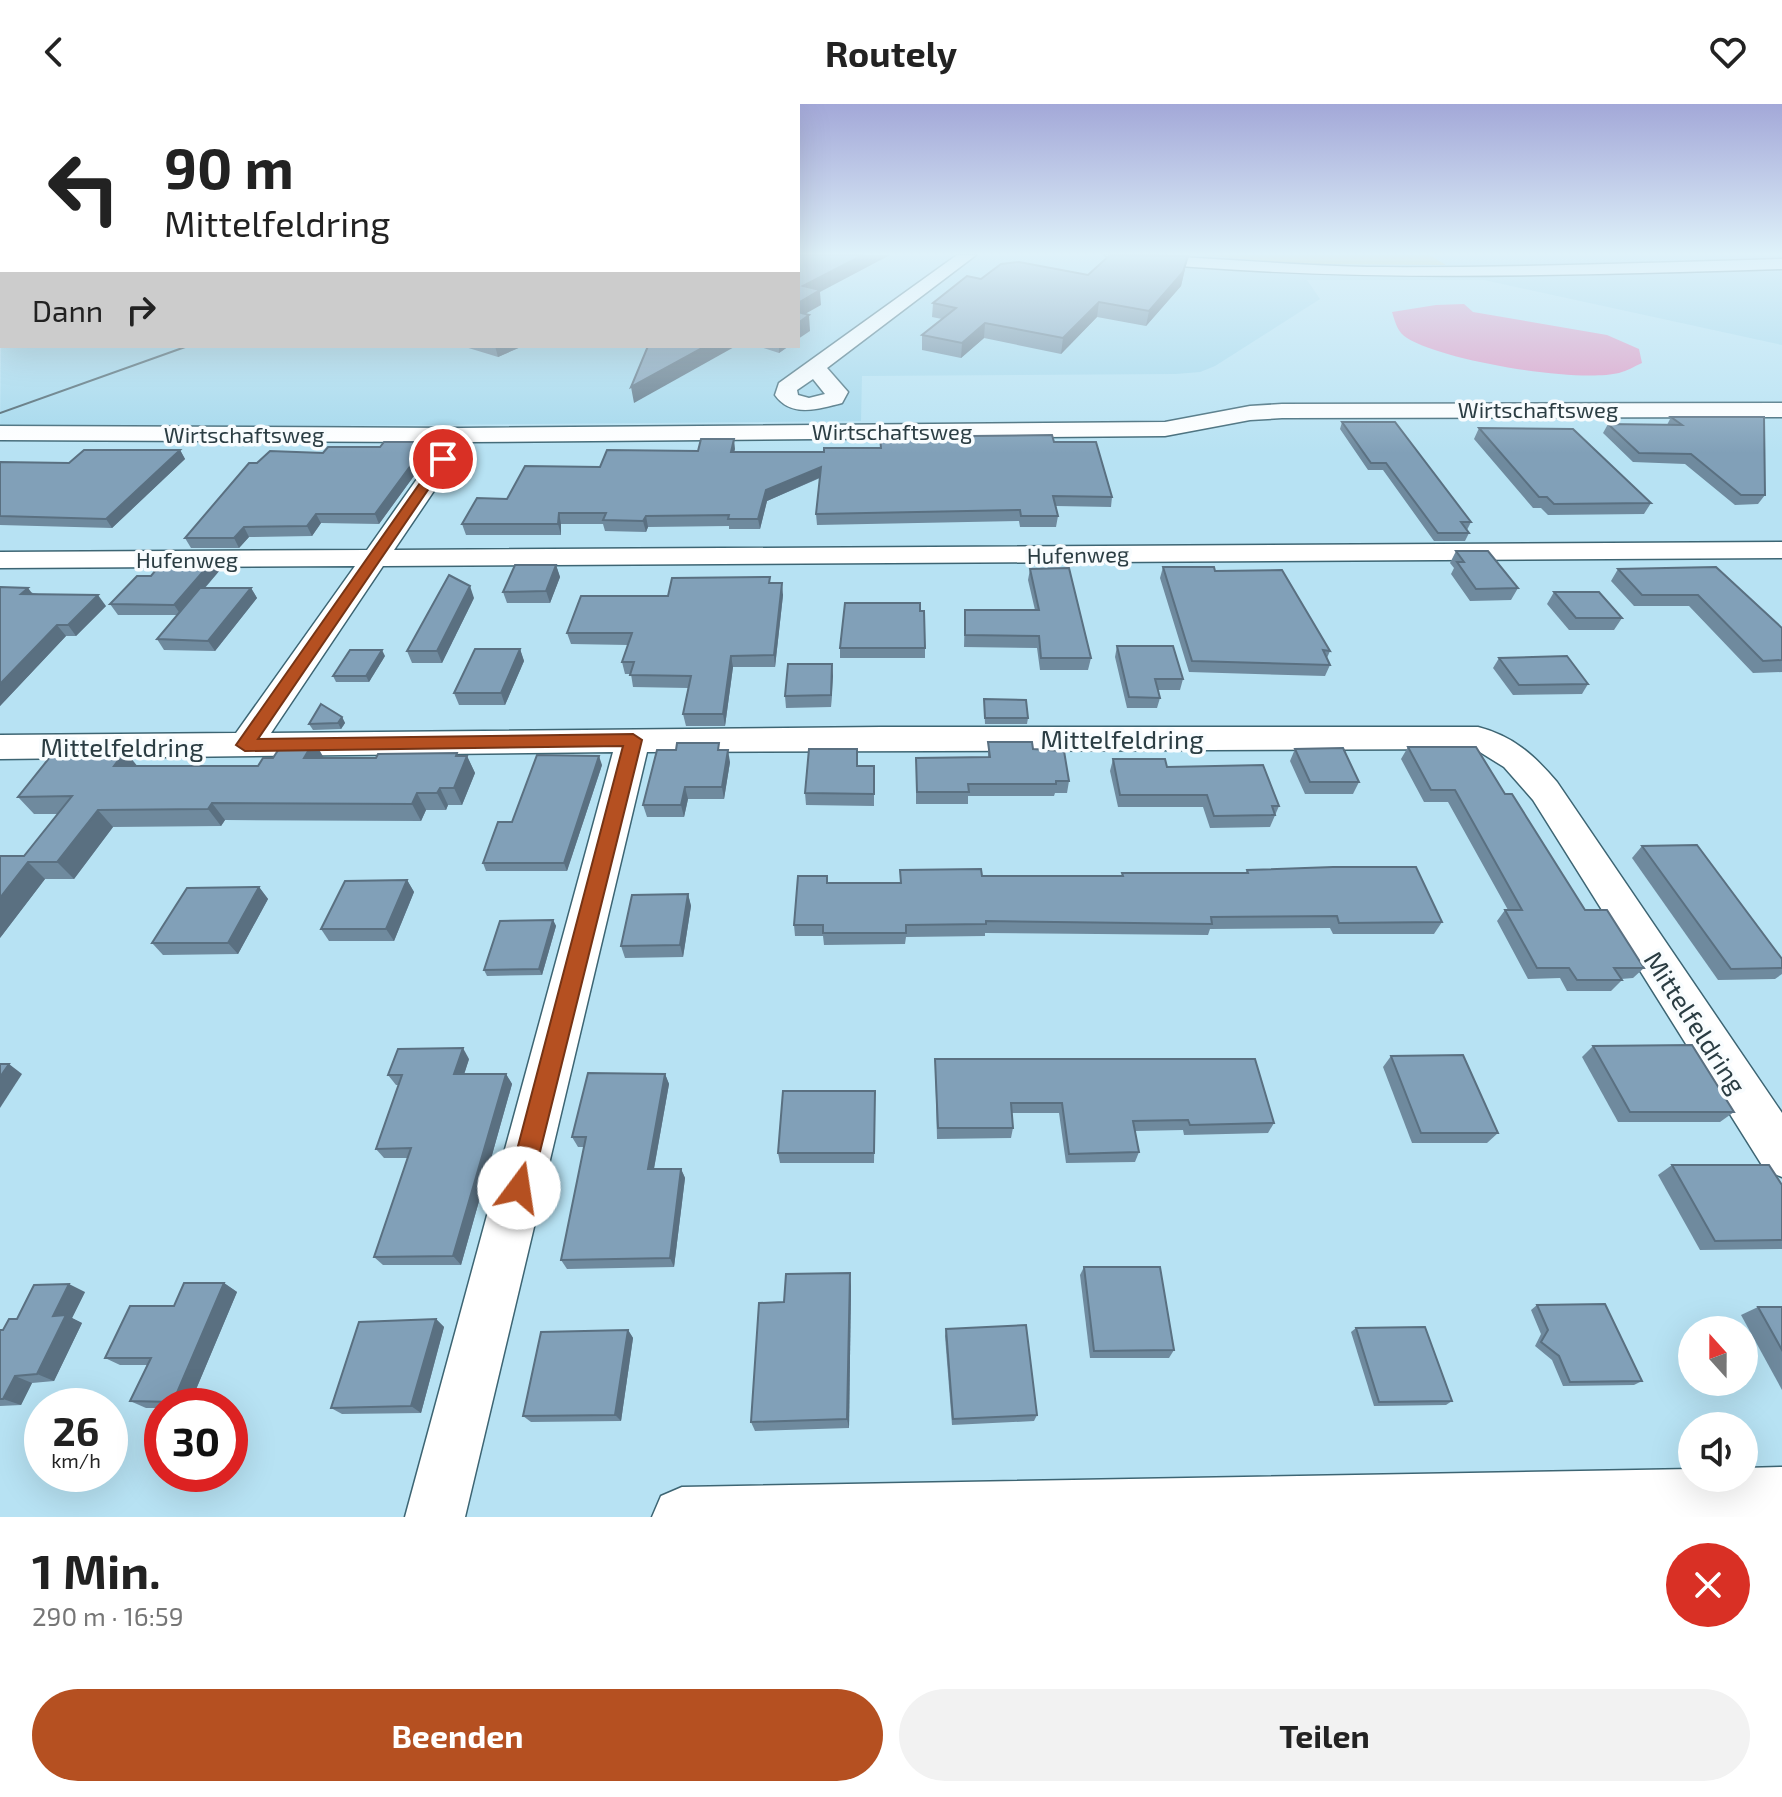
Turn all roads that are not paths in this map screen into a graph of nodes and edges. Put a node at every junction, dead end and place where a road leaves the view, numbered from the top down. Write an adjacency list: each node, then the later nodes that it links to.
1 (879, 321): 2 (street)
2 (815, 368)
3 (1782, 410): 5 (street, Wirtschaftsweg)
4 (0, 433): 5 (street, Wirtschaftsweg)
5 (460, 435): 7 (street)
6 (1782, 550): 7 (street, Hufenweg)
7 (375, 557): 8 (street, Hufenweg); 10 (street)
8 (0, 560)
9 (633, 740): 10 (street, Mittelfeldring); 12 (street, Mittelfeldring); 14 (street)
10 (245, 745): 11 (street, Mittelfeldring)
11 (0, 747)
12 (1782, 1154)
13 (1782, 1497): 15 (street)
14 (435, 1517)
15 (682, 1517)

